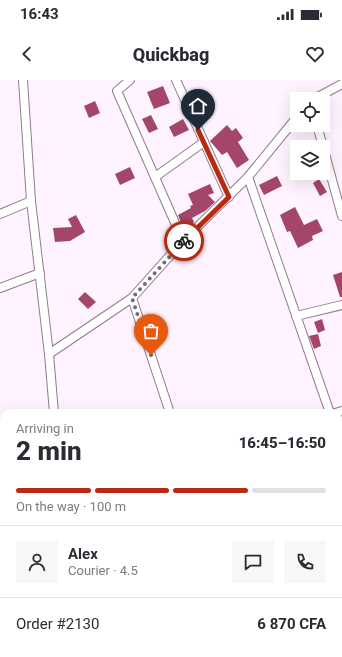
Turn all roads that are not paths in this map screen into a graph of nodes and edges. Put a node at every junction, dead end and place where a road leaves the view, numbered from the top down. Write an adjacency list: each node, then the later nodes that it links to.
1 (23, 80): 12 (street)
2 (130, 80): 9 (street)
3 (176, 80): 8 (street)
4 (342, 84): 5 (street)
5 (327, 92)
6 (290, 126): 10 (street)
7 (319, 132): 14 (street)
8 (204, 142): 9 (street); 11 (street)
9 (155, 177): 15 (street)
10 (248, 177): 11 (street); 20 (street)
11 (229, 197): 15 (street)
12 (31, 201): 13 (street); 16 (street)
13 (0, 214)
14 (342, 216)
15 (183, 241): 18 (street)
16 (40, 273): 17 (street); 21 (street)
17 (0, 288)
18 (132, 298): 21 (street); 23 (street)
19 (342, 305): 20 (street)
20 (296, 316): 24 (street)
21 (49, 354): 22 (street)
22 (54, 409)
23 (169, 409)
24 (329, 409)

